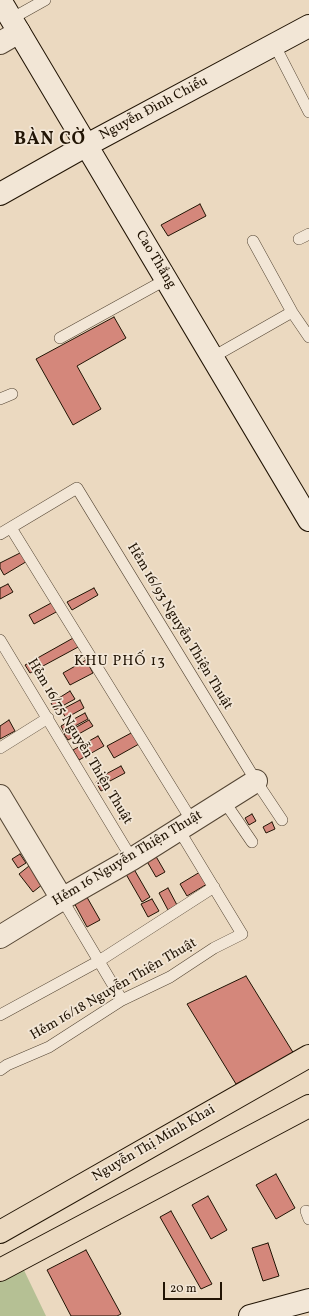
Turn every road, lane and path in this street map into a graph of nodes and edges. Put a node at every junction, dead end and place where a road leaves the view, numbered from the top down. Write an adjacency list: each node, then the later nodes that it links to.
1 (0, 0): 3 (main road, Cao Thắng)
2 (45, 0): 3 (lane)
3 (15, 26): 5 (main road); 8 (main road, Cao Thắng)
4 (309, 26): 6 (main road, Nguyễn Đình Chiểu)
5 (0, 43)
6 (274, 44): 7 (lane); 8 (main road, Nguyễn Đình Chiểu)
7 (309, 112)
8 (87, 144): 9 (main road, Nguyễn Đình Chiểu); 11 (main road, Cao Thắng)
9 (0, 194)
10 (253, 241): 12 (lane)
11 (167, 279): 14 (lane); 15 (main road, Cao Thắng)
12 (292, 312): 13 (lane); 15 (lane)
13 (309, 337)
14 (60, 338)
15 (213, 356): 18 (main road, Cao Thắng)
16 (12, 394): 17 (lane)
17 (0, 399)
18 (309, 520)
19 (11, 528): 20 (lane); 24 (lane, Hẻm 16/93 Nguyễn Thiện Thuật); 28 (lane)
20 (0, 534)
21 (0, 640): 22 (lane, Hẻm 16/75 Nguyễn Thiện Thuật)
22 (48, 718): 23 (lane); 30 (lane, Hẻm 16/75 Nguyễn Thiện Thuật)
23 (0, 748)
24 (256, 781): 26 (main road, Hẻm 16 Nguyễn Thiện Thuật); 27 (lane, Hẻm 16/93 Nguyễn Thiện Thuật)
25 (0, 796): 32 (main road)
26 (224, 801): 28 (main road, Hẻm 16 Nguyễn Thiện Thuật); 29 (lane)
27 (282, 820)
28 (185, 826): 30 (main road, Hẻm 16 Nguyễn Thiện Thuật); 31 (lane)
29 (252, 842)
30 (132, 859): 32 (main road, Hẻm 16 Nguyễn Thiện Thuật)
31 (214, 887): 34 (lane); 35 (lane, Hẻm 16/18 Nguyễn Thiện Thuật)
32 (62, 899): 33 (main road, Hẻm 16 Nguyễn Thiện Thuật); 34 (lane)
33 (0, 937)
34 (99, 961): 35 (lane); 36 (lane)
35 (122, 1000): 38 (lane, Hẻm 16/18 Nguyễn Thiện Thuật)
36 (0, 1015)
37 (309, 1056): 40 (main road, Nguyễn Thị Minh Khai)
38 (0, 1070)
39 (309, 1106): 41 (main road)
40 (0, 1232)
41 (0, 1270)
42 (309, 1300): 43 (main road)
43 (250, 1316)

